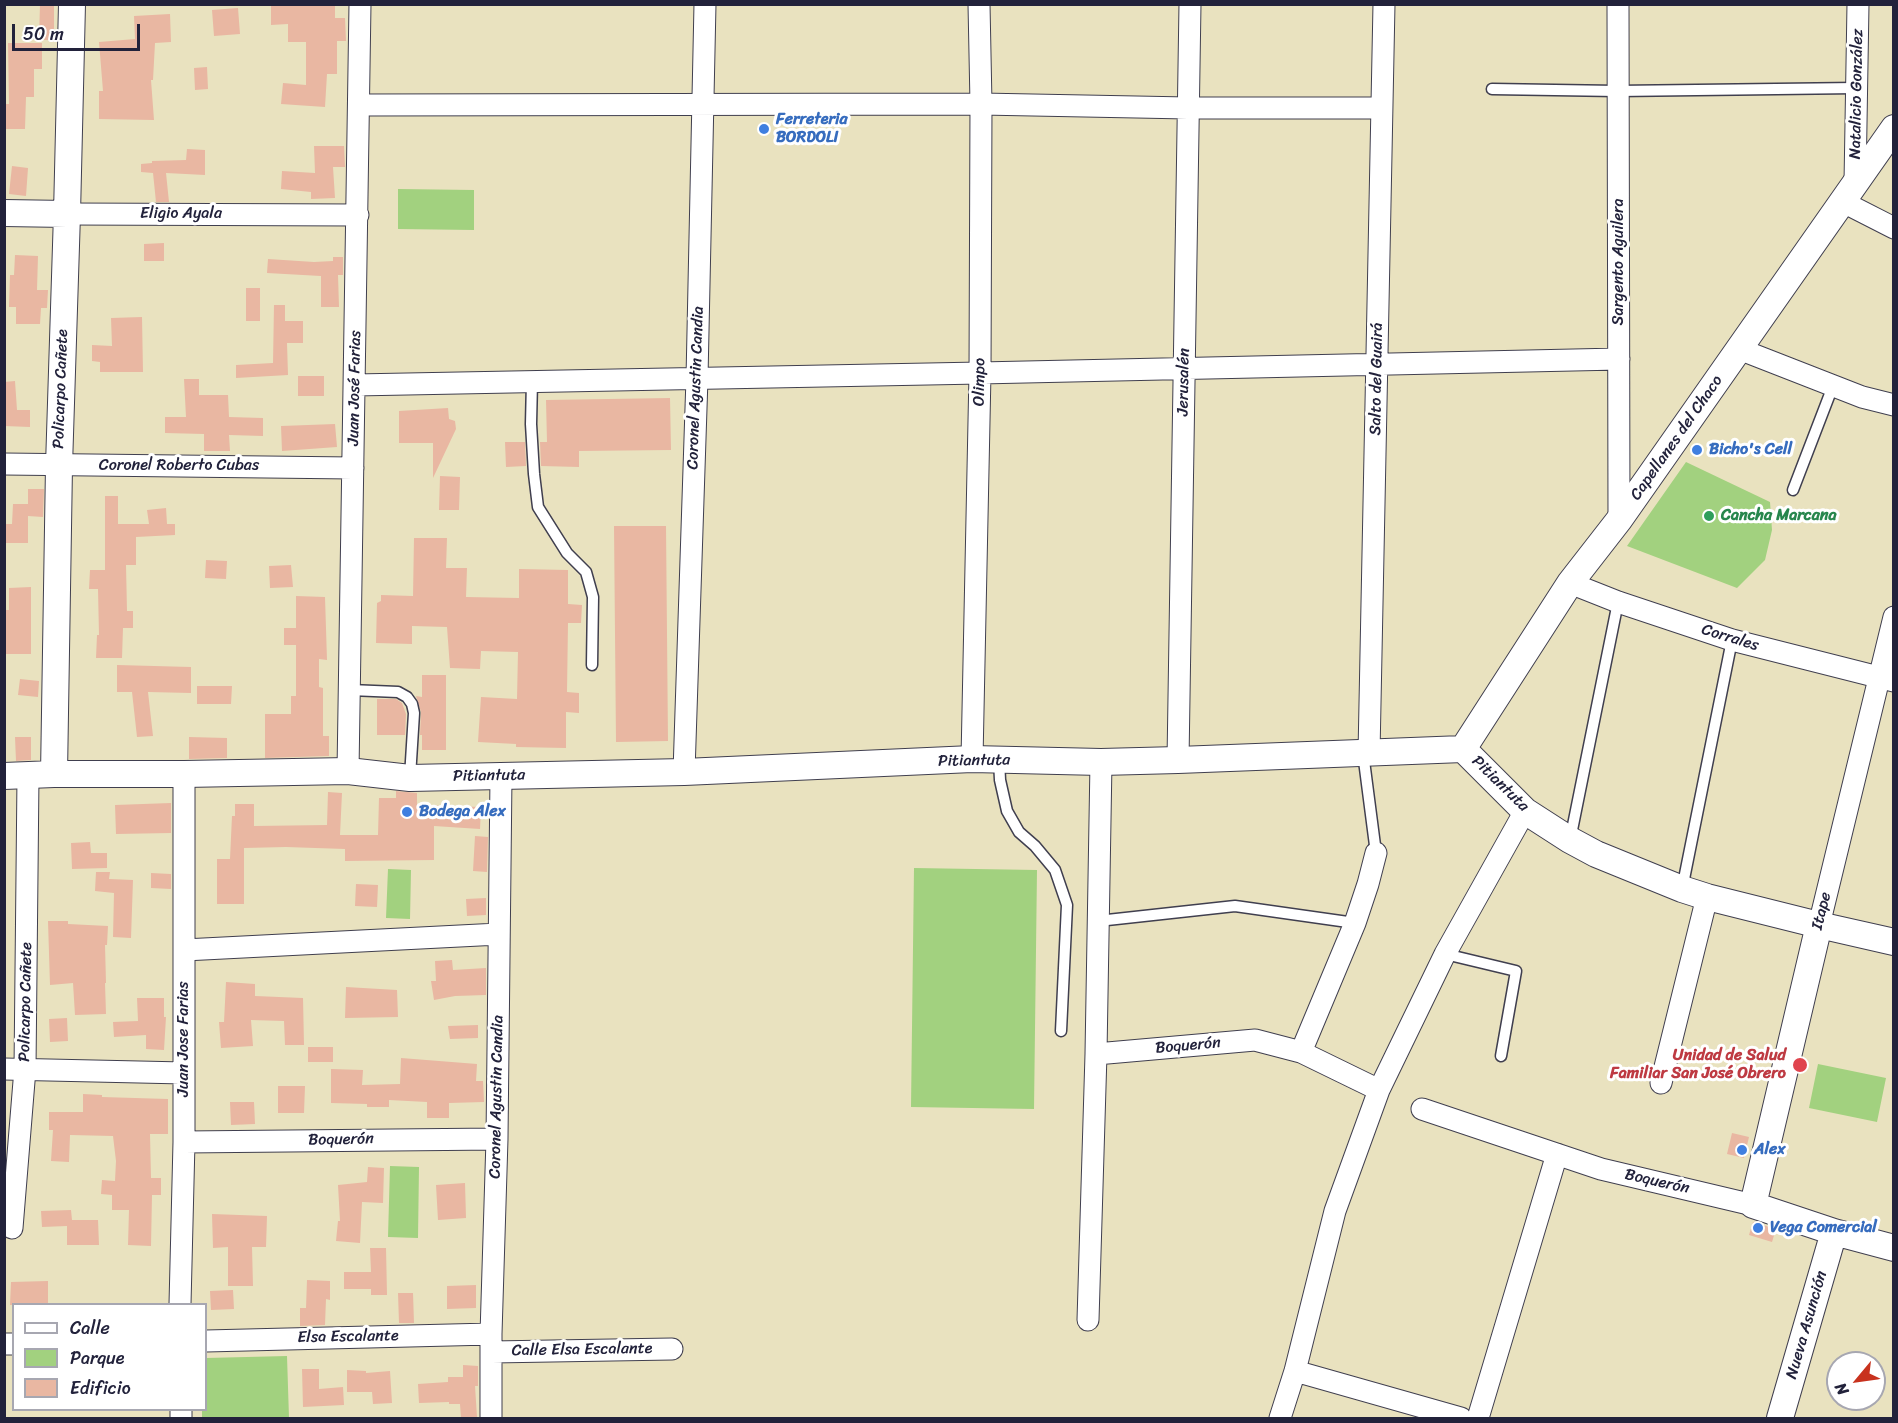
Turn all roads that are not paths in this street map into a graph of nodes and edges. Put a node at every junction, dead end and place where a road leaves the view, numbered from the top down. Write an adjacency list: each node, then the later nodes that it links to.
1 (72, 4): 20 (street, Policarpo Cañete)
2 (360, 4): 13 (street, Juan José Farias)
3 (705, 4): 14 (street, Coronel Agustin Candia)
4 (979, 4): 12 (street, Olimpo)
5 (1190, 4): 15 (street, Jerusalén)
6 (1384, 4): 16 (street, Salto del Guairá)
7 (1618, 4): 11 (street, Sargento Aguilera)
8 (1858, 4): 9 (street, Natalicio González)
9 (1856, 88): 11 (lane); 18 (street, Natalicio González)
10 (1492, 89): 11 (lane)
11 (1617, 91): 24 (street, Sargento Aguilera)
12 (981, 104): 14 (street); 15 (street); 27 (street, Olimpo)
13 (360, 105): 14 (street); 21 (street, Juan José Farias)
14 (703, 105): 28 (street, Coronel Agustin Candia)
15 (1188, 108): 16 (street); 26 (street, Jerusalén)
16 (1381, 108): 25 (street, Salto del Guairá)
17 (1893, 128): 18 (street, Capellanes del Chaco)
18 (1849, 193): 22 (street); 23 (street, Capellanes del Chaco)
19 (4, 213): 20 (street, Eligio Ayala)
20 (67, 214): 21 (street, Eligio Ayala); 34 (street, Policarpo Cañete)
21 (358, 215): 30 (street, Juan José Farias)
22 (1893, 228)
23 (1739, 349): 31 (street); 37 (street, Capellanes del Chaco)
24 (1619, 358): 25 (street); 37 (street, Sargento Aguilera)
25 (1377, 363): 26 (street); 46 (street, Salto del Guairá)
26 (1184, 368): 27 (street); 49 (street, Jerusalén)
27 (980, 374): 28 (street); 47 (street, Olimpo)
28 (697, 378): 29 (street); 52 (street, Coronel Agustin Candia)
29 (532, 381): 30 (street); 42 (lane)
30 (355, 385): 35 (street, Juan José Farias)
31 (1833, 386): 32 (street); 36 (lane)
32 (1893, 405)
33 (4, 464): 34 (street, Coronel Roberto Cubas)
34 (59, 466): 35 (street, Coronel Roberto Cubas); 53 (street, Policarpo Cañete)
35 (353, 468): 44 (street, Juan José Farias)
36 (1793, 490)
37 (1619, 520): 38 (street, Capellanes del Chaco)
38 (1570, 584): 39 (street, Corrales); 45 (street, Capellanes del Chaco)
39 (1618, 602): 41 (street, Corrales); 59 (lane)
40 (1893, 617): 43 (street, Itape)
41 (1732, 640): 43 (street, Corrales); 61 (lane)
42 (592, 665)
43 (1886, 680): 65 (street, Itape)
44 (350, 690): 51 (street, Juan José Farias); 57 (lane)
45 (1463, 749): 46 (street, Pitiantuta); 58 (street, Pitiantuta)
46 (1366, 753): 49 (street, Pitiantuta); 60 (lane)
47 (972, 759): 48 (street, Pitiantuta); 52 (street, Pitiantuta)
48 (999, 760): 50 (street, Pitiantuta); 70 (lane)
49 (1178, 760): 50 (street, Pitiantuta)
50 (1101, 762): 63 (street)
51 (348, 771): 54 (street, Pitiantuta); 57 (street, Pitiantuta)
52 (684, 772): 56 (street, Pitiantuta)
53 (54, 774): 54 (street, Pitiantuta); 55 (street, Pitiantuta)
54 (184, 774): 68 (street, Juan Jose Farias)
55 (16, 776): 74 (street, Policarpo Cañete)
56 (501, 776): 57 (street, Pitiantuta); 66 (street, Coronel Agustin Candia)
57 (410, 778)
58 (1526, 811): 59 (street, Pitiantuta); 69 (street)
59 (1570, 840): 61 (street, Pitiantuta)
60 (1376, 853): 64 (street)
61 (1682, 889): 62 (street, Pitiantuta)
62 (1707, 897): 65 (street, Pitiantuta); 76 (street)
63 (1098, 921): 64 (lane); 72 (street)
64 (1355, 923): 71 (street)
65 (1819, 925): 67 (street, Pitiantuta); 82 (street, Itape)
66 (500, 934): 68 (street); 79 (street, Coronel Agustin Candia)
67 (1893, 942)
68 (184, 950): 75 (street, Juan Jose Farias)
69 (1445, 954): 73 (lane); 77 (street)
70 (1061, 1031)
71 (1300, 1052): 72 (street, Boquerón); 77 (street, Boquerón)
72 (1096, 1054): 87 (street)
73 (1501, 1056)
74 (15, 1069): 75 (street); 83 (street, Policarpo Cañete)
75 (184, 1073): 80 (street, Juan Jose Farias)
76 (1661, 1083)
77 (1379, 1090): 91 (street)
78 (1422, 1109): 81 (street, Boquerón)
79 (498, 1138): 80 (street, Boquerón); 89 (street, Coronel Agustin Candia)
80 (184, 1142): 86 (street, Juan Jose Farias)
81 (1557, 1154): 82 (street, Boquerón); 95 (street)
82 (1753, 1205): 84 (street, Boquerón)
83 (12, 1228)
84 (1834, 1232): 85 (street, Boquerón); 96 (street, Nueva Asunción)
85 (1893, 1248)
86 (180, 1303)
87 (1088, 1320)
88 (207, 1341): 89 (street, Elsa Escalante)
89 (491, 1343): 90 (street, Calle Elsa Escalante); 92 (street, Coronel Agustin Candia)
90 (672, 1349)
91 (1295, 1371): 93 (street); 94 (street)
92 (491, 1419)
93 (1280, 1419)
94 (1461, 1419)
95 (1478, 1419)
96 (1780, 1419)

